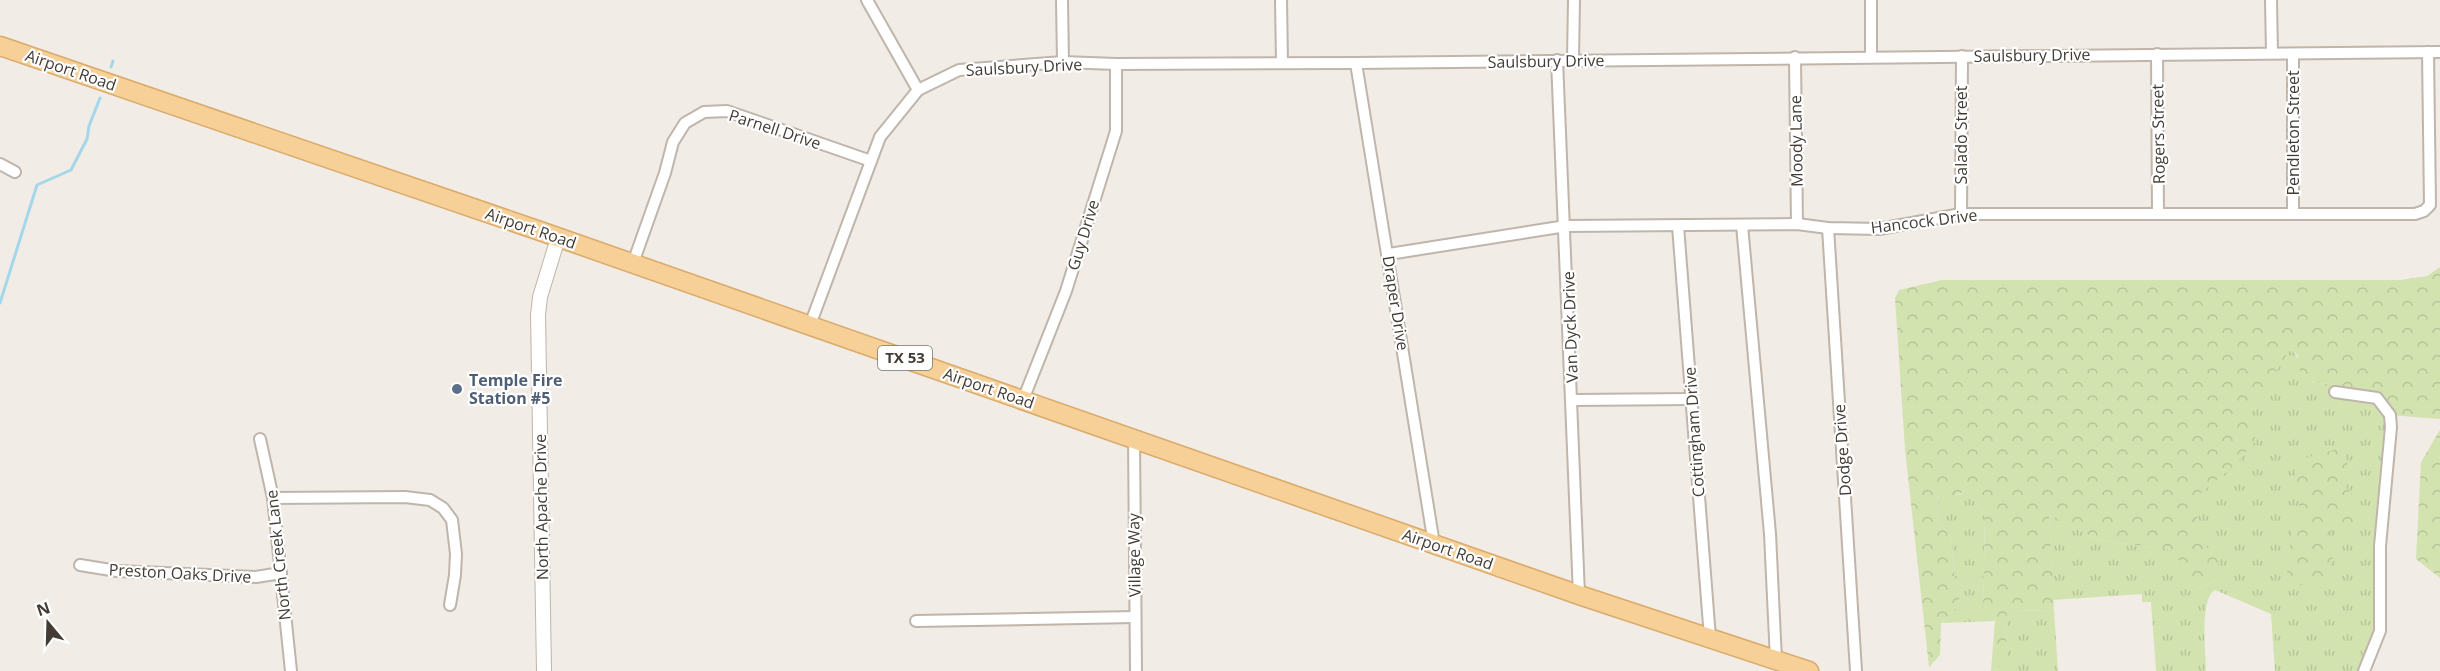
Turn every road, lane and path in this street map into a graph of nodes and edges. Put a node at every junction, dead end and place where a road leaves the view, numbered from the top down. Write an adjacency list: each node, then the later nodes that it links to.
1 (867, 0): 21 (street)
2 (1062, 0): 17 (street)
3 (1281, 0): 18 (street)
4 (1574, 0): 16 (street)
5 (1871, 0): 12 (street)
6 (2271, 0): 9 (street)
7 (0, 46): 33 (main road, Airport Road / TX 53)
8 (2434, 52): 11 (street, Saulsbury Drive); 25 (street, Hancock Drive)
9 (2272, 53): 10 (street, Saulsbury Drive); 11 (street, Saulsbury Drive)
10 (2157, 54): 13 (street, Saulsbury Drive); 27 (street, Rogers Street)
11 (2293, 54): 25 (street, Pendleton Street)
12 (1871, 56): 13 (street, Saulsbury Drive); 14 (street, Saulsbury Drive)
13 (1962, 56): 26 (street, Salado Street)
14 (1795, 57): 16 (street, Saulsbury Drive); 28 (street, Moody Lane)
15 (1557, 60): 16 (street, Saulsbury Drive); 19 (street, Saulsbury Drive); 30 (street, Van Dyck Drive)
16 (1573, 60)
17 (1063, 62): 20 (street, Saulsbury Drive); 21 (street, Saulsbury Drive)
18 (1282, 62): 19 (street, Saulsbury Drive); 20 (street, Saulsbury Drive)
19 (1356, 63): 34 (street, Draper Drive)
20 (1116, 64): 39 (street, Guy Drive)
21 (918, 90): 22 (street, Saulsbury Drive)
22 (871, 161): 35 (street, Parnell Drive); 36 (street, Saulsbury Drive)
23 (0, 164): 24 (street)
24 (15, 172)
25 (2293, 213): 27 (street, Hancock Drive)
26 (1961, 214): 27 (street, Hancock Drive); 32 (street, Hancock Drive)
27 (2158, 214)
28 (1797, 224): 29 (street, Hancock Drive); 32 (street, Hancock Drive)
29 (1742, 225): 31 (street, Hancock Drive); 52 (street)
30 (1566, 226): 31 (street, Hancock Drive); 34 (street, Hancock Drive); 40 (street, Van Dyck Drive)
31 (1678, 226): 38 (street, Cottingham Drive)
32 (1828, 228): 57 (street, Dodge Drive)
33 (558, 238): 35 (main road, Airport Road / TX 53); 54 (street, North Apache Drive)
34 (1389, 254): 44 (street, Draper Drive)
35 (633, 263): 36 (main road, Airport Road / TX 53)
36 (810, 325): 39 (main road, Airport Road / TX 53)
37 (2336, 392): 58 (street)
38 (1691, 399): 40 (street); 51 (street, Cottingham Drive)
39 (1023, 400): 41 (main road, Airport Road / TX 53)
40 (1573, 400): 47 (street, Van Dyck Drive)
41 (1134, 438): 44 (main road, Airport Road / TX 53); 49 (street, Village Way)
42 (260, 439): 43 (street, North Creek Lane)
43 (273, 498): 46 (street, North Creek Lane); 48 (street)
44 (1434, 544): 47 (main road, Airport Road / TX 53)
45 (80, 565): 46 (street, Preston Oaks Drive)
46 (280, 573): 53 (street, North Creek Lane)
47 (1579, 595): 51 (main road, Airport Road / TX 53)
48 (450, 606)
49 (1135, 617): 50 (street); 55 (street, Village Way)
50 (916, 621)
51 (1710, 638): 52 (main road, Airport Road / TX 53)
52 (1776, 660): 56 (main road, Airport Road / TX 53)
53 (291, 671)
54 (544, 671)
55 (1136, 671)
56 (1809, 671)
57 (1856, 671)
58 (2364, 671)

